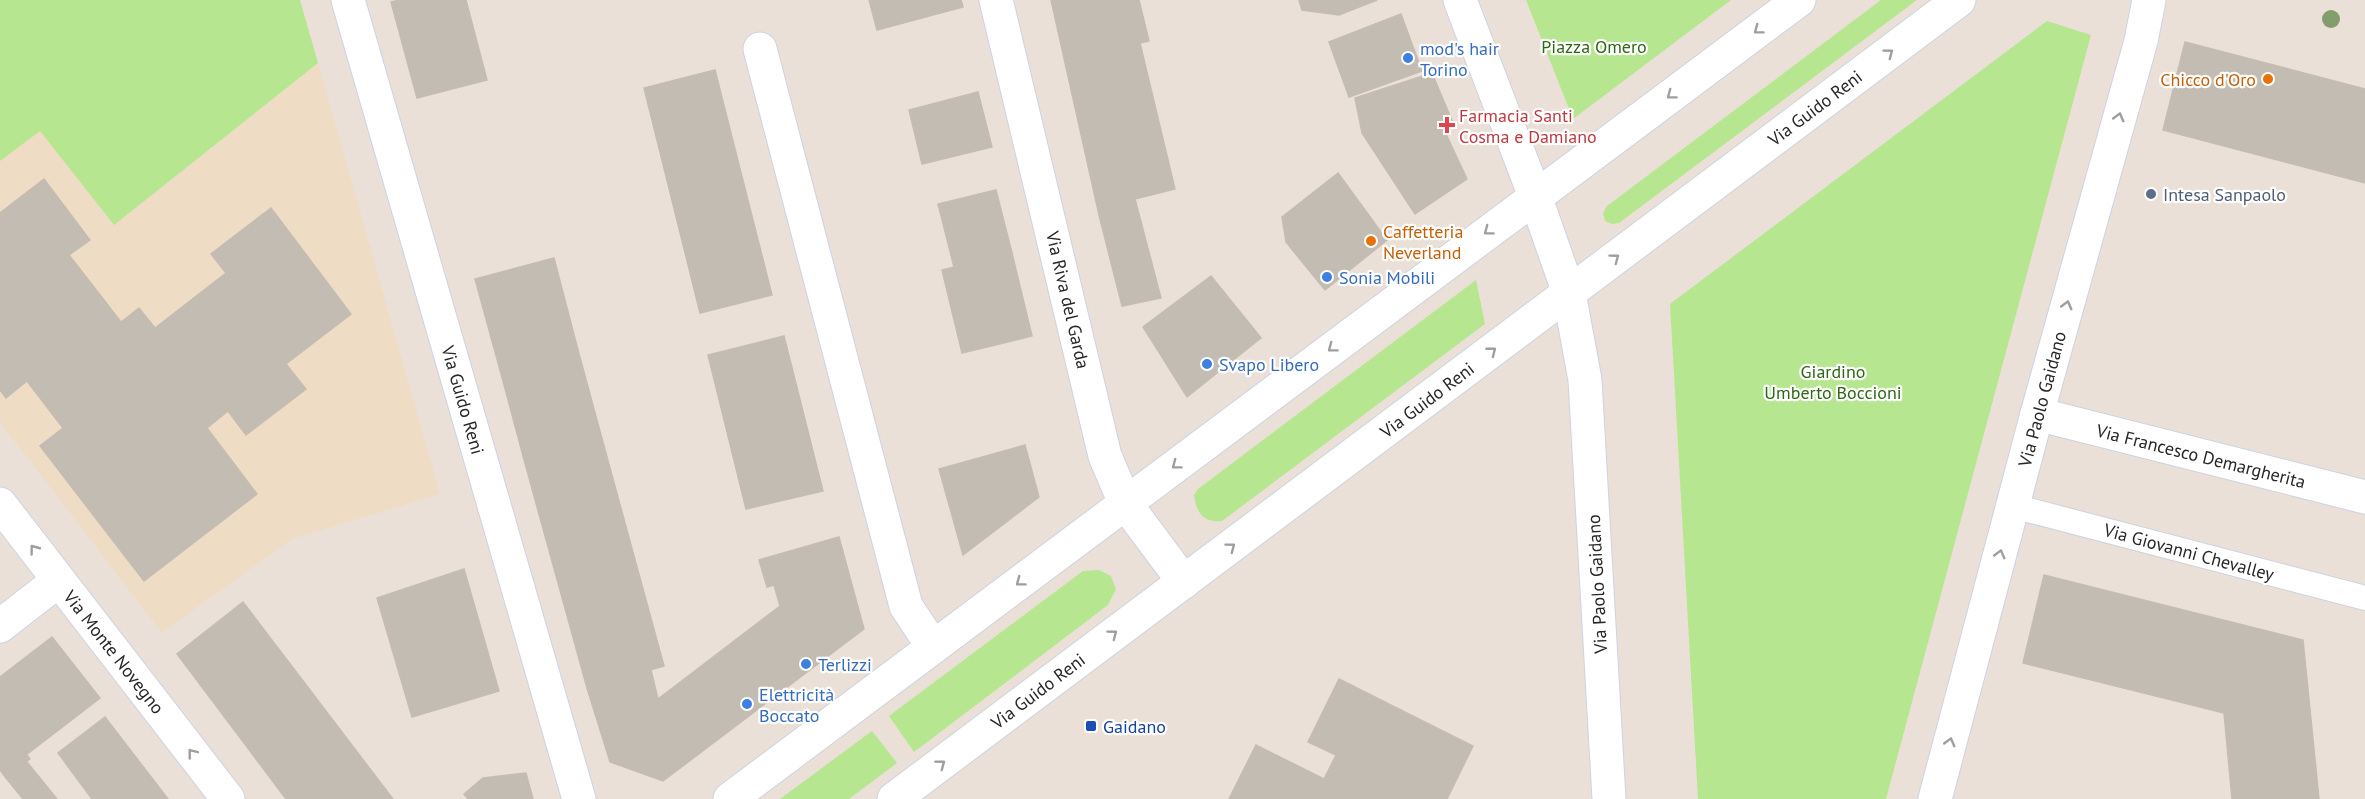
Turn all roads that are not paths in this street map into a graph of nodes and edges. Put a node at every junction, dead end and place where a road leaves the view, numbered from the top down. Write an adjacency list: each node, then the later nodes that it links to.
1 (348, 0): 21 (street, Via Guido Reni)
2 (996, 0): 12 (street, Via Riva del Garda)
3 (1460, 0): 8 (street)
4 (1799, 0): 8 (street, one-way to 8)
5 (1959, 0): 9 (street, Via Guido Reni, one-way to 5)
6 (2149, 0): 10 (street, Via Paolo Gaidano, one-way to 6)
7 (760, 49): 19 (street)
8 (1535, 196): 9 (street, Via Paolo Gaidano); 12 (street, one-way to 12)
9 (1569, 293): 16 (street, Via Guido Reni, one-way to 9); 24 (street, Via Paolo Gaidano)
10 (2037, 414): 11 (street, Via Francesco Demargherita); 14 (street, Via Paolo Gaidano)
11 (2365, 497)
12 (1125, 502): 16 (street, Via Riva del Garda); 19 (street, one-way to 19)
13 (0, 504): 15 (street, Via Monte Novegno, one-way to 13)
14 (2013, 506): 17 (lane, Via Giovanni Chevalley); 25 (street, Via Paolo Gaidano, one-way to 14)
15 (58, 581): 18 (street); 20 (street, Via Monte Novegno, one-way to 15)
16 (1184, 582): 23 (street, Via Guido Reni, one-way to 16)
17 (2365, 598)
18 (0, 627)
19 (933, 647): 22 (street)
20 (228, 799)
21 (579, 799)
22 (730, 799)
23 (894, 799)
24 (1609, 799)
25 (1935, 799)

